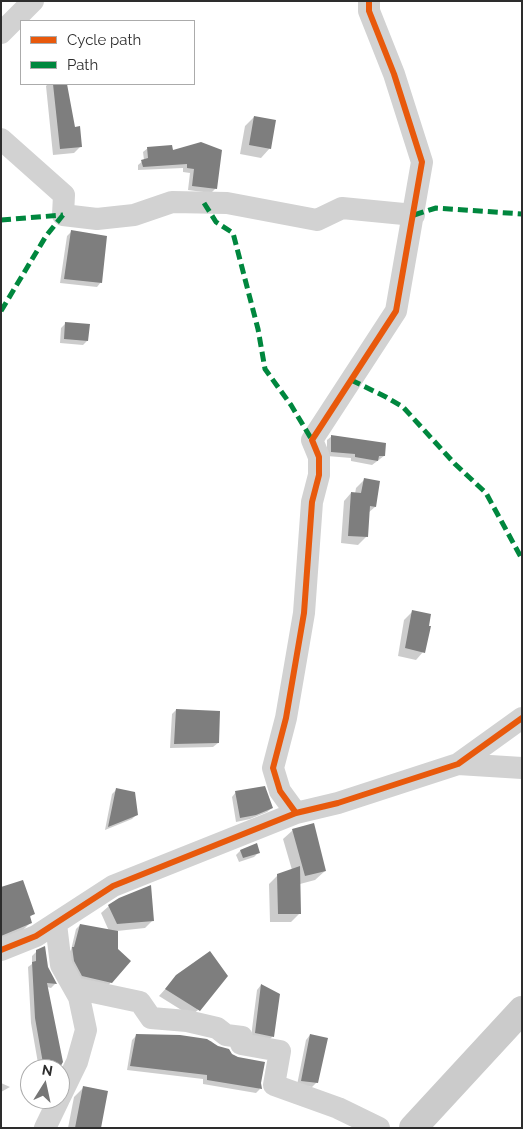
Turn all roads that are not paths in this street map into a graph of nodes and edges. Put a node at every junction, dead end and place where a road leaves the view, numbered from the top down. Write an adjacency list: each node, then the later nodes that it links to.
1 (33, 1): 3 (street)
2 (369, 1): 5 (street)
3 (1, 33)
4 (1, 139): 5 (street)
5 (414, 215): 9 (street)
6 (522, 718): 7 (street)
7 (458, 764): 8 (street); 9 (street)
8 (522, 768)
9 (296, 813): 10 (street)
10 (56, 924): 11 (street); 12 (street)
11 (1, 950)
12 (74, 988): 14 (street); 17 (street)
13 (522, 1010): 18 (street)
14 (70, 1077)
15 (54, 1109): 16 (street)
16 (45, 1128)
17 (379, 1128)
18 (414, 1128)

